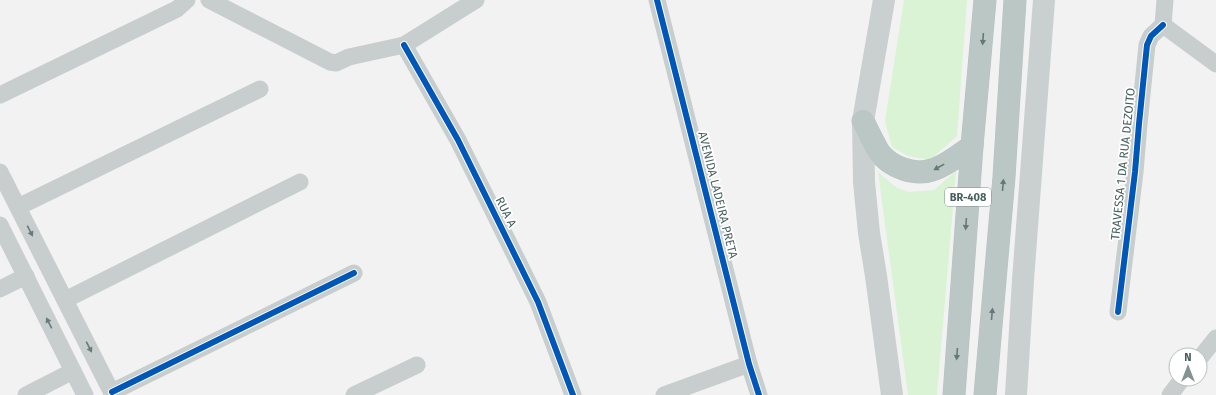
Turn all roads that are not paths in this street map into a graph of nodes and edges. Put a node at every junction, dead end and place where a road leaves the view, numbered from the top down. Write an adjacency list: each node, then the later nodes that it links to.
1 (187, 0): 14 (street)
2 (209, 0): 11 (street)
3 (476, 0): 11 (street)
4 (657, 0): 28 (street, AVENIDA LADEIRA PRETA)
5 (884, 0): 15 (main road)
6 (985, 0): 16 (highway, BR-408, one-way to 16)
7 (1015, 0): 40 (highway, BR-408, one-way to 7)
8 (1044, 0): 41 (main road)
9 (1165, 0): 10 (street)
10 (1163, 25): 12 (street); 25 (street, TRAVESSA 1 DA RUA DEZOITO)
11 (404, 45): 35 (street, RUA A)
12 (1216, 64)
13 (260, 89): 19 (street)
14 (0, 95)
15 (863, 121): 16 (highway, one-way to 15); 38 (main road)
16 (972, 146): 39 (highway, BR-408, one-way to 39)
17 (0, 172): 19 (street)
18 (300, 182): 24 (street)
19 (18, 207): 24 (street, one-way to 24)
20 (0, 225): 22 (street)
21 (354, 273): 31 (street)
22 (26, 276): 23 (street); 30 (street, one-way to 22)
23 (0, 289)
24 (65, 300): 31 (street, one-way to 31)
25 (1118, 312)
26 (1216, 338): 27 (street)
27 (1208, 348)
28 (749, 364): 36 (street); 37 (street, AVENIDA LADEIRA PRETA)
29 (417, 365): 34 (street)
30 (73, 371): 32 (street); 33 (street)
31 (113, 394)
32 (26, 395)
33 (85, 395)
34 (354, 395)
35 (573, 395)
36 (664, 395)
37 (759, 395)
38 (892, 395)
39 (954, 395)
40 (985, 395)
41 (1016, 395)

